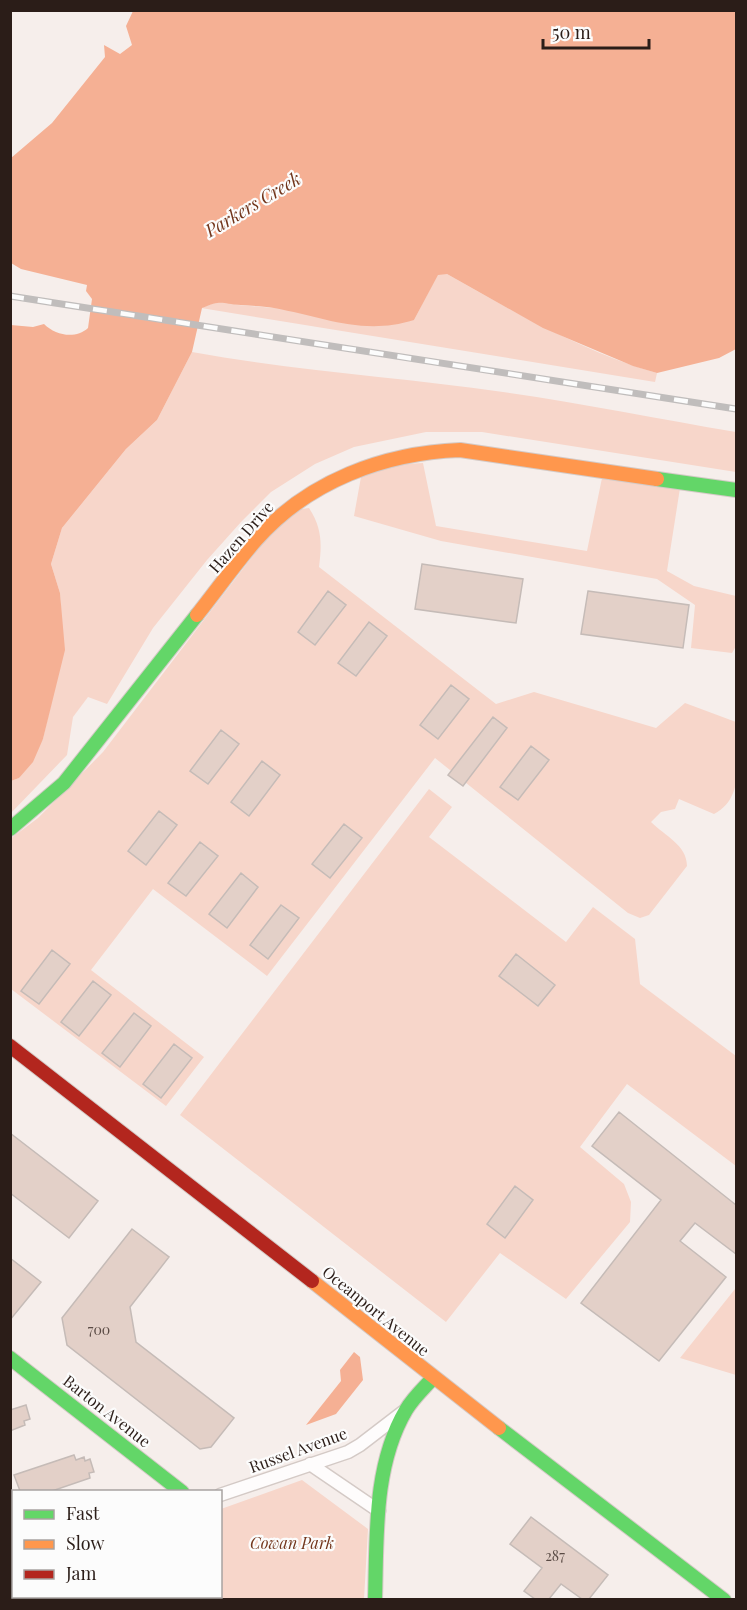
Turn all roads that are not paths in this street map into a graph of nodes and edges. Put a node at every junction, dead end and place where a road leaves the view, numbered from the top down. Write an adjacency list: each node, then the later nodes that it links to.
1 (736, 490): 2 (street, Hazen Drive)
2 (10, 829)
3 (10, 1046): 5 (street, Oceanport Avenue)
4 (12, 1361): 8 (street, Barton Avenue)
5 (433, 1378): 6 (street, Russel Avenue); 12 (street, Oceanport Avenue)
6 (406, 1409): 7 (street, Russel Avenue); 10 (street)
7 (310, 1464): 9 (street, Russel Avenue); 10 (street)
8 (181, 1490)
9 (222, 1494)
10 (380, 1511): 11 (street)
11 (375, 1599)
12 (723, 1599)

